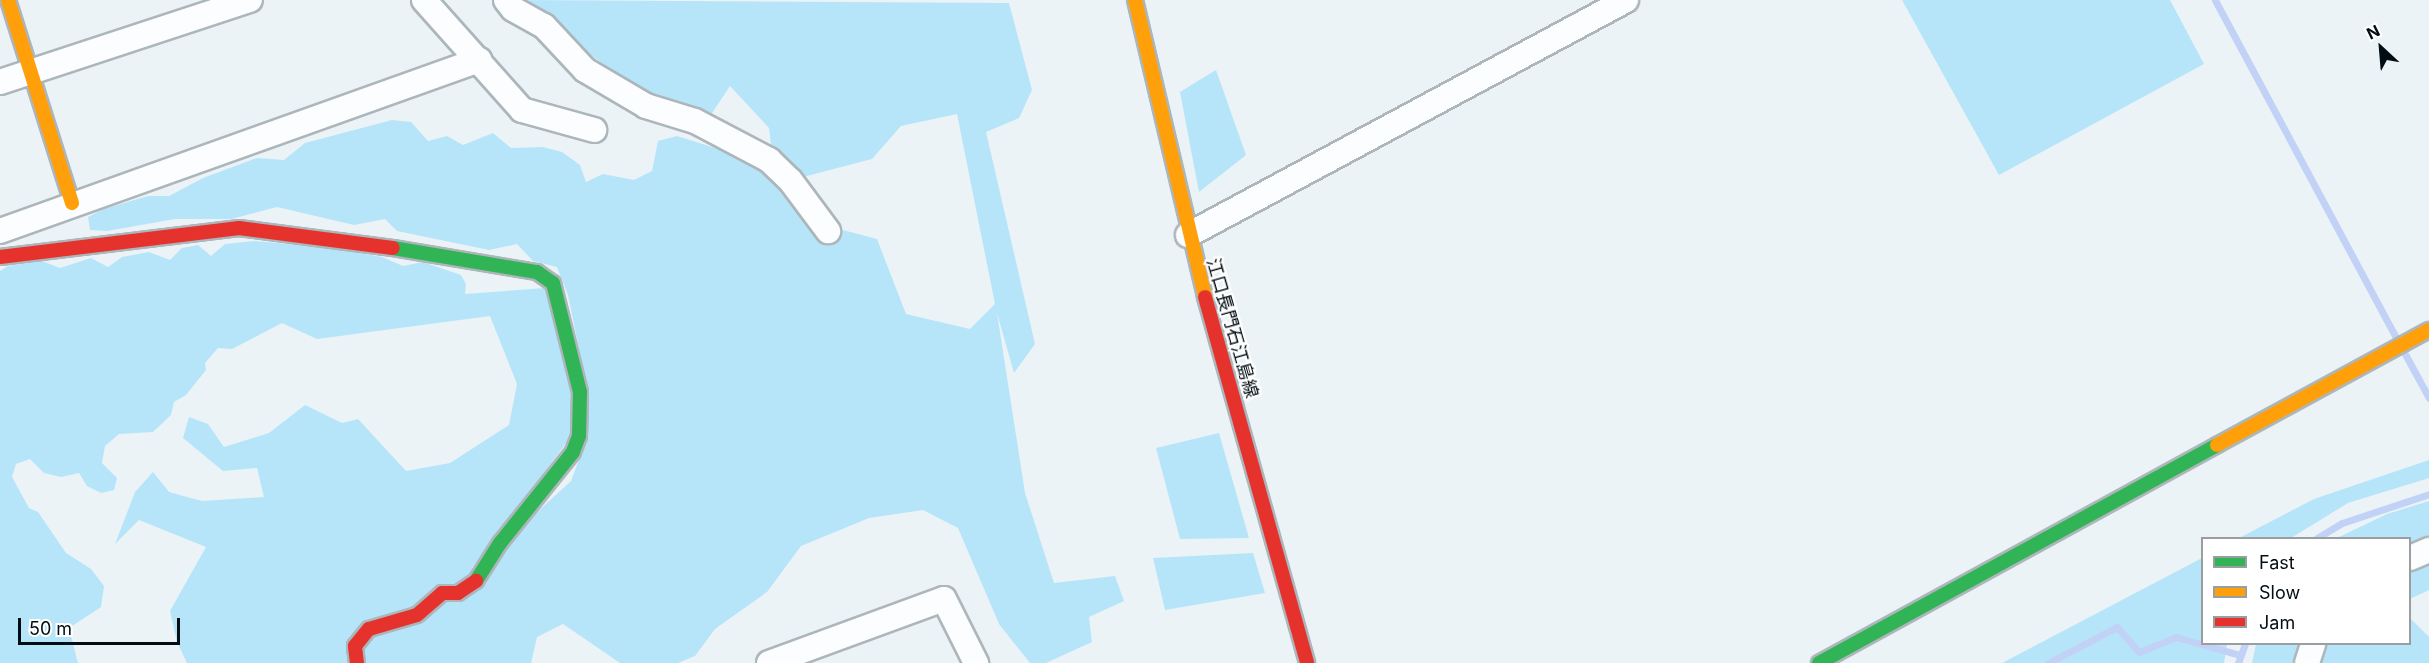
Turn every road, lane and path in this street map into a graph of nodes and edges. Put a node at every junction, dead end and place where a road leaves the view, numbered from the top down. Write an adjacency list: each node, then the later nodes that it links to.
1 (8, 0): 8 (street)
2 (250, 0): 8 (street)
3 (424, 0): 7 (street)
4 (506, 0): 13 (street)
5 (1135, 0): 14 (street, 江口長門石江島線)
6 (1626, 0): 14 (street)
7 (479, 60): 10 (street); 11 (street)
8 (33, 71): 9 (street); 11 (street)
9 (0, 82)
10 (594, 130)
11 (72, 203): 12 (street)
12 (0, 231)
13 (828, 231)
14 (1188, 236): 24 (street, 江口長門石江島線)
15 (0, 256): 21 (street)
16 (2425, 332): 25 (street)
17 (2429, 550): 18 (street)
18 (2411, 557)
19 (2313, 645): 26 (street)
20 (796, 659): 22 (street); 23 (street)
21 (357, 663)
22 (769, 663)
23 (976, 663)
24 (1307, 663)
25 (1819, 663)
26 (2307, 663)

